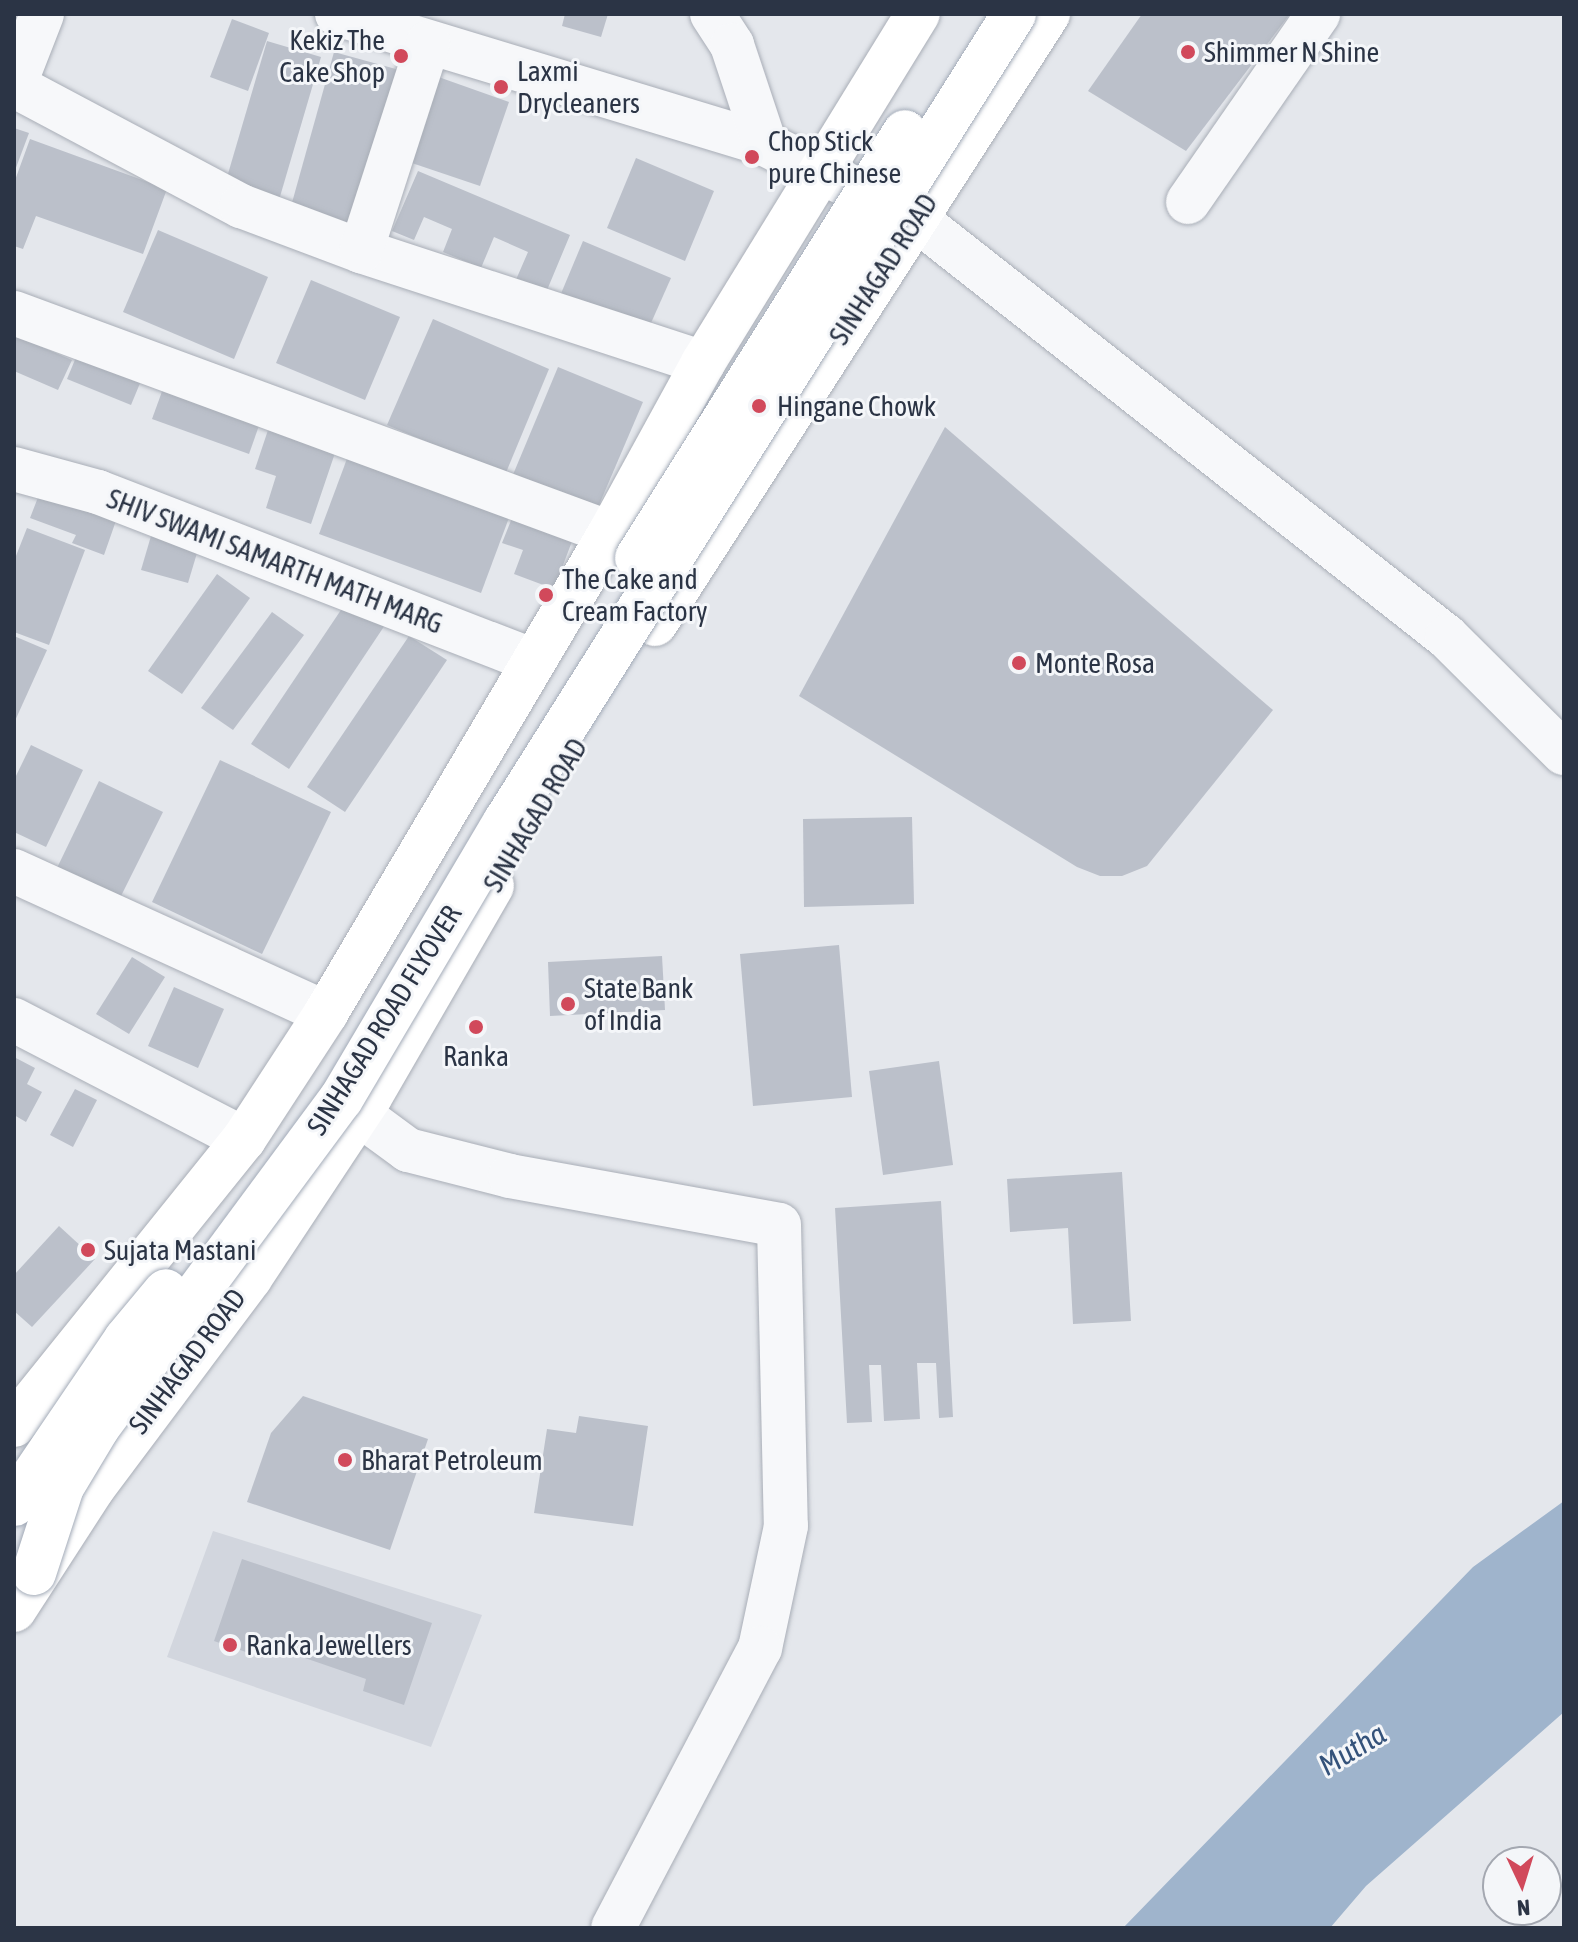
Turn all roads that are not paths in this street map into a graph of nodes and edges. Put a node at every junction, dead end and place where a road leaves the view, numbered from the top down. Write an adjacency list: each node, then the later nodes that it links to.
1 (42, 14): 10 (street)
2 (337, 14): 9 (street)
3 (712, 14): 11 (street)
4 (918, 14): 12 (main road)
5 (982, 14): 28 (main road, SINHAGAD ROAD FLYOVER, bridge)
6 (1014, 14): 29 (main road, SINHAGAD ROAD FLYOVER, bridge)
7 (1048, 14): 14 (main road, SINHAGAD ROAD)
8 (1318, 14): 13 (street)
9 (428, 43): 11 (street); 15 (street)
10 (16, 86): 15 (street)
11 (765, 144): 12 (street)
12 (822, 171): 14 (street); 17 (main road)
13 (1188, 202)
14 (916, 219): 21 (street); 25 (main road, SINHAGAD ROAD)
15 (361, 251): 17 (street)
16 (14, 313): 19 (street)
17 (703, 363): 19 (main road)
18 (14, 469): 20 (street, SHIV SWAMI SAMARTH MATH MARG)
19 (610, 533): 20 (main road)
20 (533, 661): 23 (main road)
21 (1564, 753)
22 (14, 871): 23 (street)
23 (326, 1013): 26 (main road)
24 (14, 1020): 26 (street)
25 (359, 1114): 29 (main road, SINHAGAD ROAD); 30 (street)
26 (244, 1139): 27 (main road)
27 (14, 1425)
28 (14, 1504)
29 (24, 1592)
30 (613, 1928)

